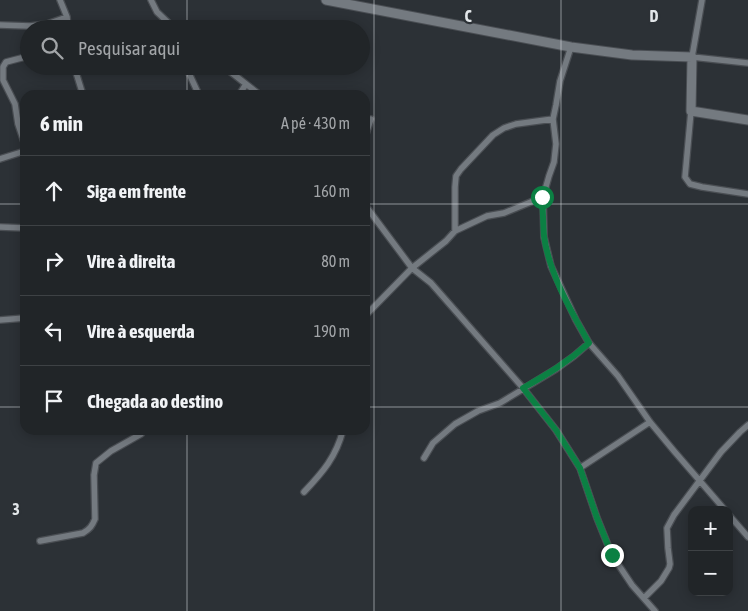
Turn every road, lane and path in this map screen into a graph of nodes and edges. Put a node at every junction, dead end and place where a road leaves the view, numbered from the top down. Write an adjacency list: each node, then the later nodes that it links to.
1 (60, 0): 5 (street)
2 (151, 0): 8 (street)
3 (326, 0): 11 (street)
4 (702, 0): 12 (street)
5 (67, 17): 6 (street); 7 (street)
6 (58, 20)
7 (67, 20)
8 (165, 20)
9 (0, 25): 10 (street)
10 (20, 26)
11 (571, 48): 12 (street); 25 (street)
12 (692, 57): 14 (street); 23 (street)
13 (20, 58): 28 (street)
14 (748, 64)
15 (77, 75): 19 (street)
16 (190, 75): 20 (street)
17 (234, 75): 18 (street)
18 (246, 84): 21 (street); 22 (street)
19 (81, 90)
20 (197, 90)
21 (242, 90)
22 (254, 90)
23 (691, 111): 26 (street); 31 (street)
24 (371, 118): 27 (street)
25 (553, 119): 32 (street); 36 (street)
26 (748, 120)
27 (370, 121)
28 (20, 130)
29 (20, 153): 30 (street)
30 (0, 159)
31 (748, 194)
32 (542, 197): 36 (street); 41 (street)
33 (370, 212): 37 (street)
34 (0, 227): 35 (street)
35 (20, 228)
36 (455, 231): 37 (street)
37 (412, 268): 38 (street); 42 (street)
38 (370, 311)
39 (20, 318): 40 (street)
40 (0, 320)
41 (589, 343): 42 (street); 43 (street)
42 (523, 388): 47 (street); 48 (street)
43 (650, 422): 48 (street); 49 (street)
44 (748, 425): 49 (street)
45 (139, 435): 56 (street)
46 (341, 435): 50 (street)
47 (424, 458)
48 (580, 468): 57 (street)
49 (700, 480): 51 (street); 57 (street)
50 (304, 492)
51 (722, 506)
52 (733, 519): 53 (street)
53 (739, 526): 54 (street); 55 (street)
54 (748, 528)
55 (748, 537)
56 (40, 540)
57 (644, 598): 58 (street)
58 (655, 611)

